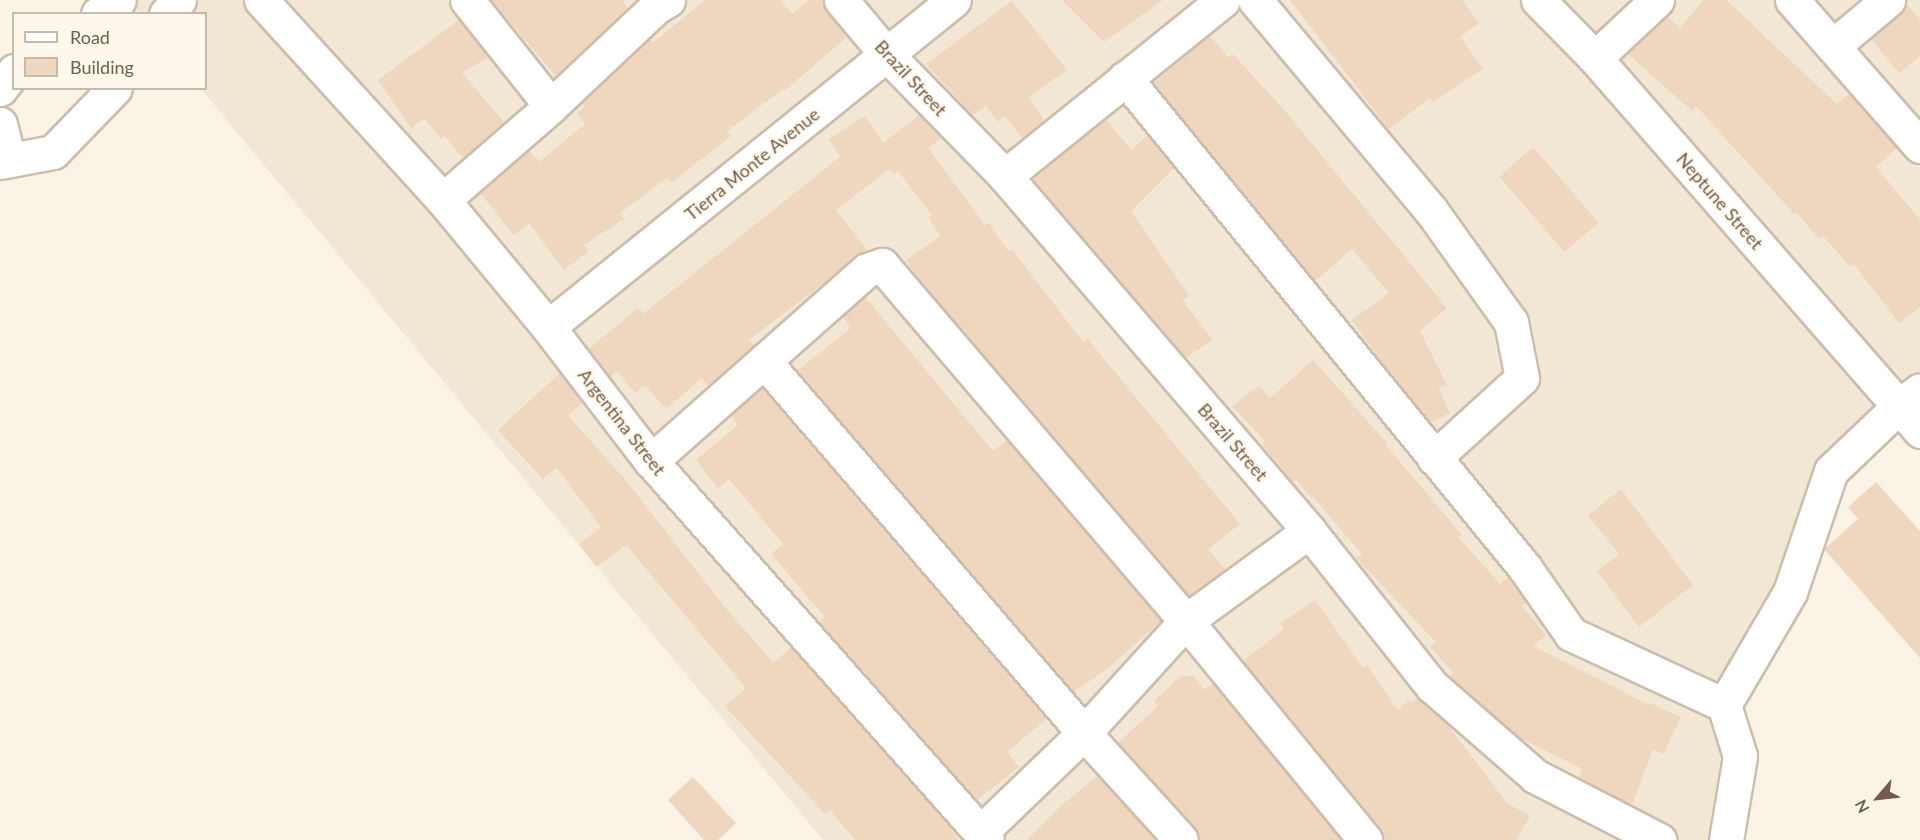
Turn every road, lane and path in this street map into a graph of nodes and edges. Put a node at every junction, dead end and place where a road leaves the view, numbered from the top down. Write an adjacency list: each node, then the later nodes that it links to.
1 (119, 0): 14 (street)
2 (179, 0): 15 (street)
3 (261, 0): 28 (street, Argentina Street)
4 (467, 0): 23 (street)
5 (841, 0): 17 (street, Brazil Street)
6 (954, 0): 17 (street, Tierra Monte Avenue)
7 (1223, 0): 20 (street)
8 (1255, 0): 33 (street)
9 (1538, 0): 18 (street, Neptune Street)
10 (1657, 0): 18 (street)
11 (1792, 0): 16 (street)
12 (1888, 0): 16 (street)
13 (658, 2): 23 (street)
14 (101, 12)
15 (168, 12)
16 (1833, 46): 25 (street)
17 (887, 56): 27 (street, Brazil Street); 29 (street, Tierra Monte Avenue)
18 (1594, 58): 31 (street, Neptune Street)
19 (12, 74): 21 (street)
20 (1125, 78): 27 (street); 33 (street)
21 (0, 89)
22 (113, 90): 26 (street)
23 (551, 106): 28 (street)
24 (0, 124): 26 (street)
25 (1920, 146)
26 (4, 161)
27 (1005, 176): 35 (street, Brazil Street)
28 (443, 200): 29 (street, Argentina Street)
29 (548, 327): 34 (street, Argentina Street)
30 (764, 361): 34 (street); 36 (street); 38 (street)
31 (1910, 398): 32 (street, Neptune Street); 37 (street)
32 (1920, 431)
33 (1434, 458): 37 (street)
34 (651, 460): 39 (street, Argentina Street)
35 (1309, 531): 36 (street); 42 (street, Brazil Street)
36 (1186, 621): 38 (street); 41 (street)
37 (1724, 705): 43 (street)
38 (1084, 733): 39 (street); 40 (street)
39 (984, 836)
40 (1181, 840)
41 (1365, 840)
42 (1659, 840)
43 (1726, 840)

